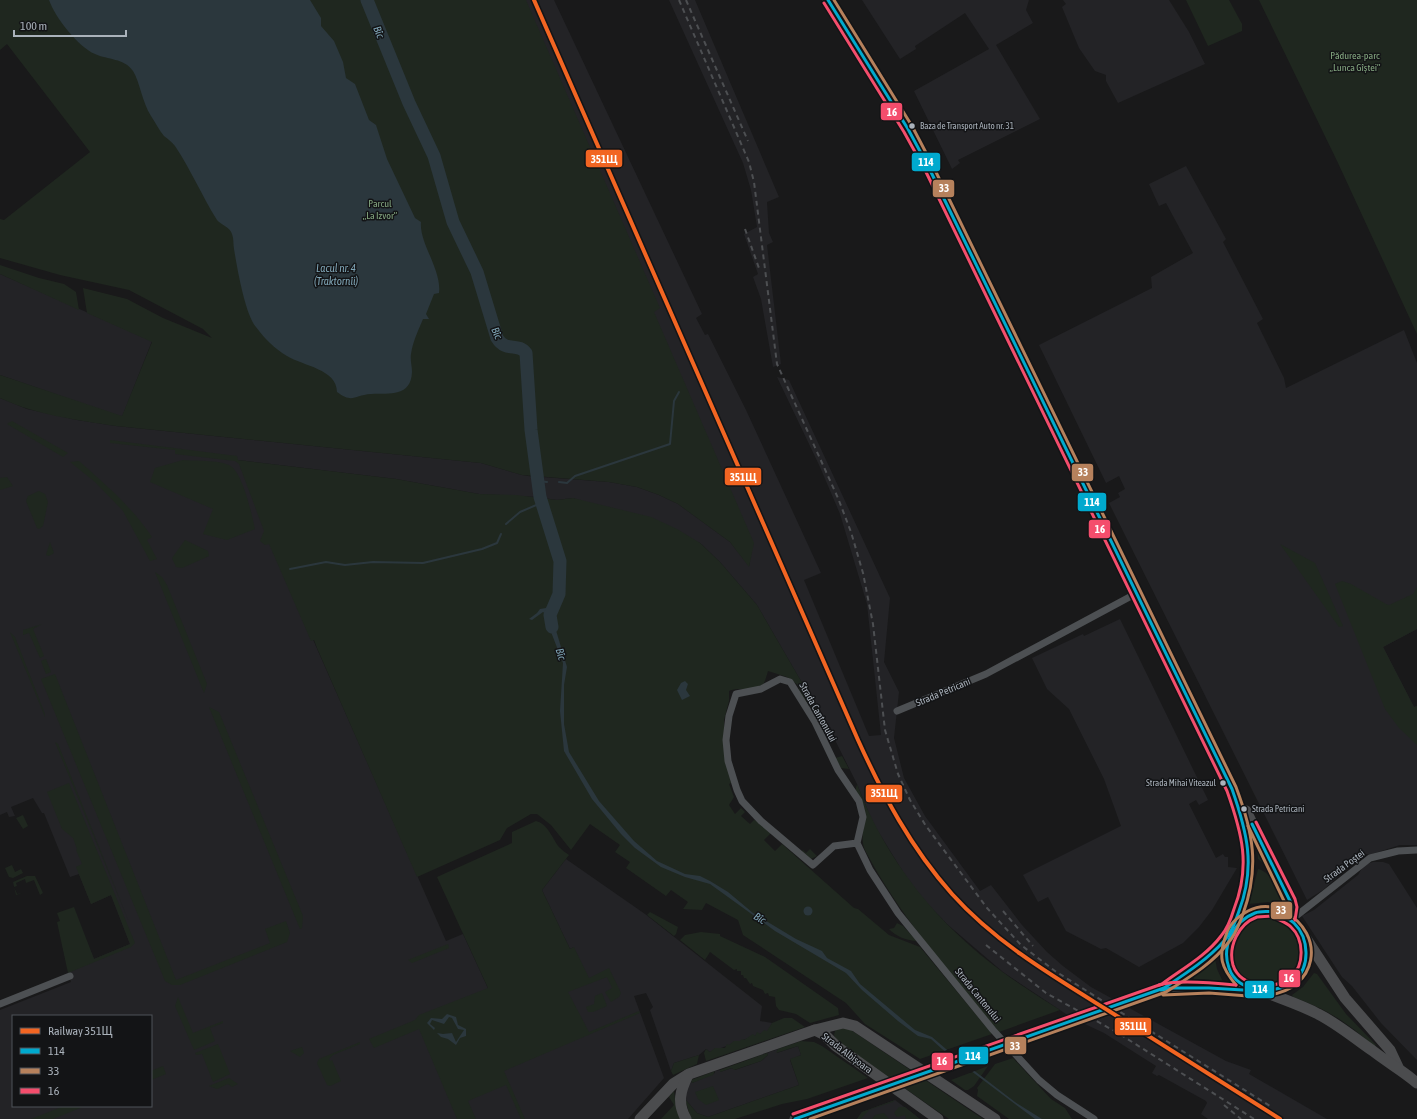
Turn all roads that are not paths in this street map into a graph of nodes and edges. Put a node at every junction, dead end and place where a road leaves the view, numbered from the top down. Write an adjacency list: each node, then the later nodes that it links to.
1 (828, 0): 2 (main road)
2 (1137, 593): 3 (street, Strada Petricani); 4 (main road)
3 (897, 711)
4 (1232, 789): 7 (main road); 8 (main road)
5 (857, 843): 5 (street, Strada Cantonului); 27 (street, Strada Cantonului)
6 (1417, 850): 7 (street, Strada Poștei)
7 (1291, 920): 8 (main road); 9 (main road)
8 (1231, 931): 11 (main road); 12 (main road)
9 (1302, 933): 12 (main road); 17 (main road)
10 (70, 976): 13 (street)
11 (1163, 989): 12 (main road); 23 (main road, bridge)
12 (1263, 992): 17 (main road)
13 (0, 1004)
14 (815, 1030): 15 (main road, Strada Albișoara); 16 (main road, Strada Albișoara); 26 (main road, Strada Albișoara)
15 (800, 1035): 16 (main road); 18 (main road, Strada Albișoara)
16 (836, 1046): 20 (main road, Strada Albișoara)
17 (1398, 1068): 19 (main road)
18 (688, 1074): 21 (main road, Strada Albișoara); 22 (main road)
19 (1417, 1083)
20 (910, 1099): 24 (main road); 25 (main road, Strada Albișoara)
21 (640, 1119)
22 (686, 1119)
23 (795, 1119)
24 (924, 1119)
25 (938, 1119)
26 (995, 1119)
27 (1094, 1119)

